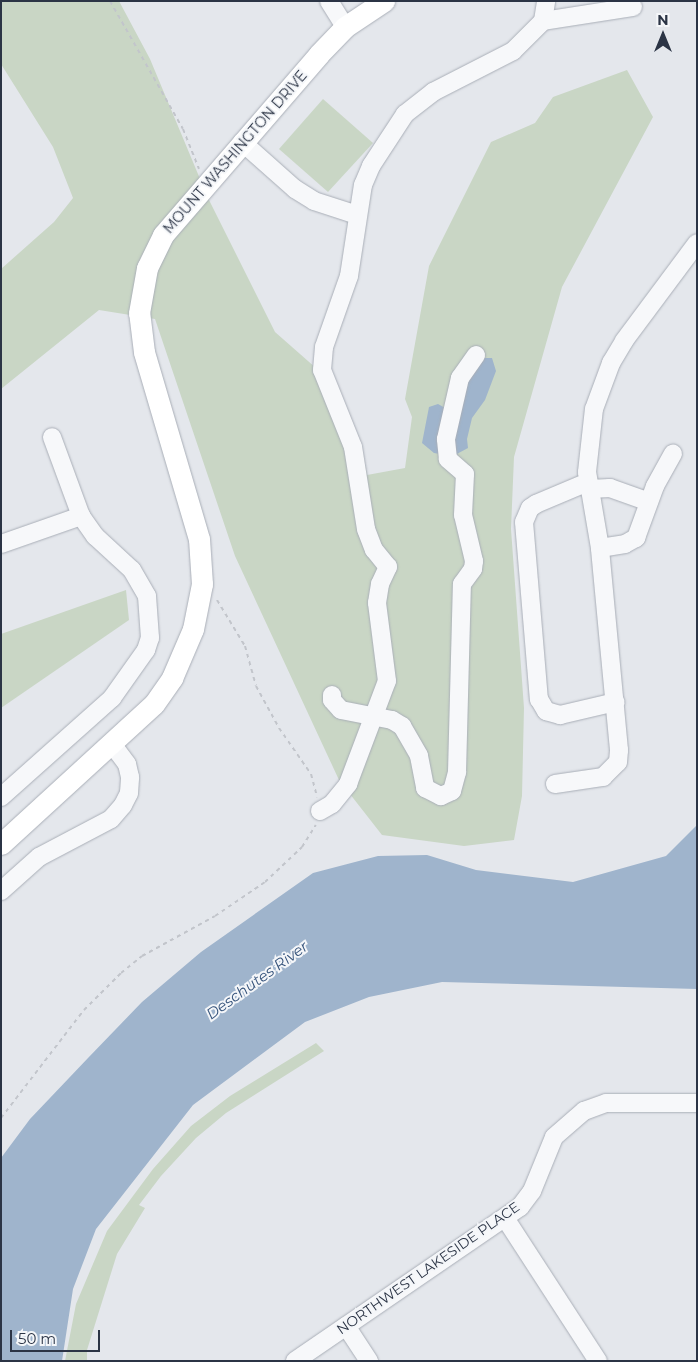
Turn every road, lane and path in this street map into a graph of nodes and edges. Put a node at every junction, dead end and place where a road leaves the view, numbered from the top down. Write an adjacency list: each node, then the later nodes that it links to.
1 (110, 1): 9 (path)
2 (329, 1): 7 (street)
3 (384, 1): 7 (main road, MOUNT WASHINGTON DRIVE)
4 (546, 1): 6 (street)
5 (633, 7): 6 (street)
6 (543, 20): 10 (street)
7 (345, 27): 8 (main road, MOUNT WASHINGTON DRIVE)
8 (242, 142): 9 (main road, MOUNT WASHINGTON DRIVE); 10 (street)
9 (204, 186): 20 (main road, MOUNT WASHINGTON DRIVE)
10 (357, 214): 23 (street)
11 (697, 243): 15 (street)
12 (476, 355): 23 (street)
13 (52, 437): 17 (street)
14 (673, 454): 16 (street)
15 (588, 486): 16 (street); 19 (street); 22 (street)
16 (649, 502): 19 (street)
17 (81, 516): 18 (street); 26 (street)
18 (1, 544)
19 (600, 548): 22 (street)
20 (202, 584): 24 (main road, MOUNT WASHINGTON DRIVE); 27 (path)
21 (332, 695): 23 (street)
22 (616, 702): 25 (street)
23 (375, 718): 27 (street)
24 (112, 744): 28 (main road, MOUNT WASHINGTON DRIVE); 29 (street)
25 (556, 784)
26 (1, 797)
27 (320, 811): 31 (path)
28 (1, 844)
29 (1, 891)
30 (697, 1103): 32 (street, NORTHWEST LAKESIDE PLACE)
31 (1, 1118)
32 (505, 1218): 33 (street, NORTHWEST LAKESIDE PLACE); 36 (street)
33 (346, 1326): 34 (street, NORTHWEST LAKESIDE PLACE); 35 (street)
34 (295, 1361)
35 (369, 1361)
36 (598, 1361)

